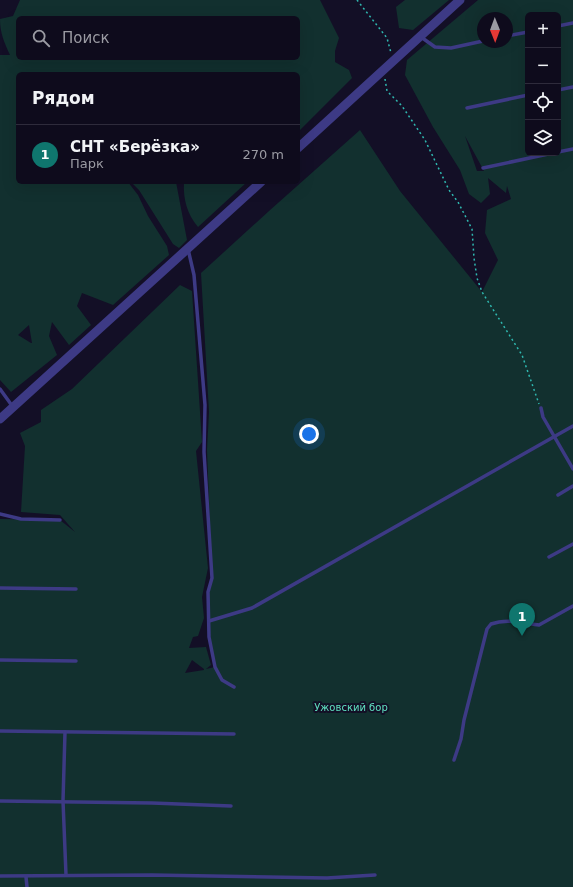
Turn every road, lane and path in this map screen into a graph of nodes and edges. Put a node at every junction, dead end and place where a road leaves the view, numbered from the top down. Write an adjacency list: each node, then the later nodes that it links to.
1 (357, 0): 9 (path)
2 (460, 0): 7 (street)
3 (573, 22): 4 (lane)
4 (561, 25)
5 (525, 33): 6 (lane)
6 (513, 35)
7 (420, 36): 8 (lane); 9 (street)
8 (477, 42)
9 (393, 62): 10 (street)
10 (383, 71): 15 (street); 24 (path)
11 (573, 87): 12 (lane)
12 (561, 89)
13 (525, 97): 14 (lane)
14 (467, 108)
15 (300, 146)
16 (573, 149): 17 (lane)
17 (561, 151)
18 (539, 156): 19 (lane)
19 (483, 168)
20 (259, 184): 21 (street)
21 (188, 249): 23 (street); 38 (lane)
22 (0, 389): 23 (lane)
23 (14, 408): 25 (street)
24 (540, 408): 27 (lane)
25 (0, 419)
26 (573, 426): 27 (lane)
27 (554, 437): 28 (lane); 38 (lane)
28 (573, 469)
29 (573, 486): 30 (lane)
30 (558, 495)
31 (0, 514): 32 (lane)
32 (60, 520)
33 (573, 544): 34 (lane)
34 (549, 557)
35 (0, 588): 36 (lane)
36 (76, 589)
37 (573, 606): 45 (lane)
38 (209, 621): 41 (lane)
39 (0, 660): 40 (lane)
40 (76, 661)
41 (234, 687)
42 (0, 731): 43 (lane)
43 (65, 732): 44 (lane); 47 (lane)
44 (234, 734)
45 (454, 760)
46 (0, 801): 47 (lane)
47 (63, 801): 48 (lane); 49 (lane)
48 (231, 806)
49 (66, 875): 50 (lane); 52 (lane)
50 (375, 875)
51 (0, 876): 52 (lane)
52 (26, 877): 53 (lane)
53 (27, 887)

